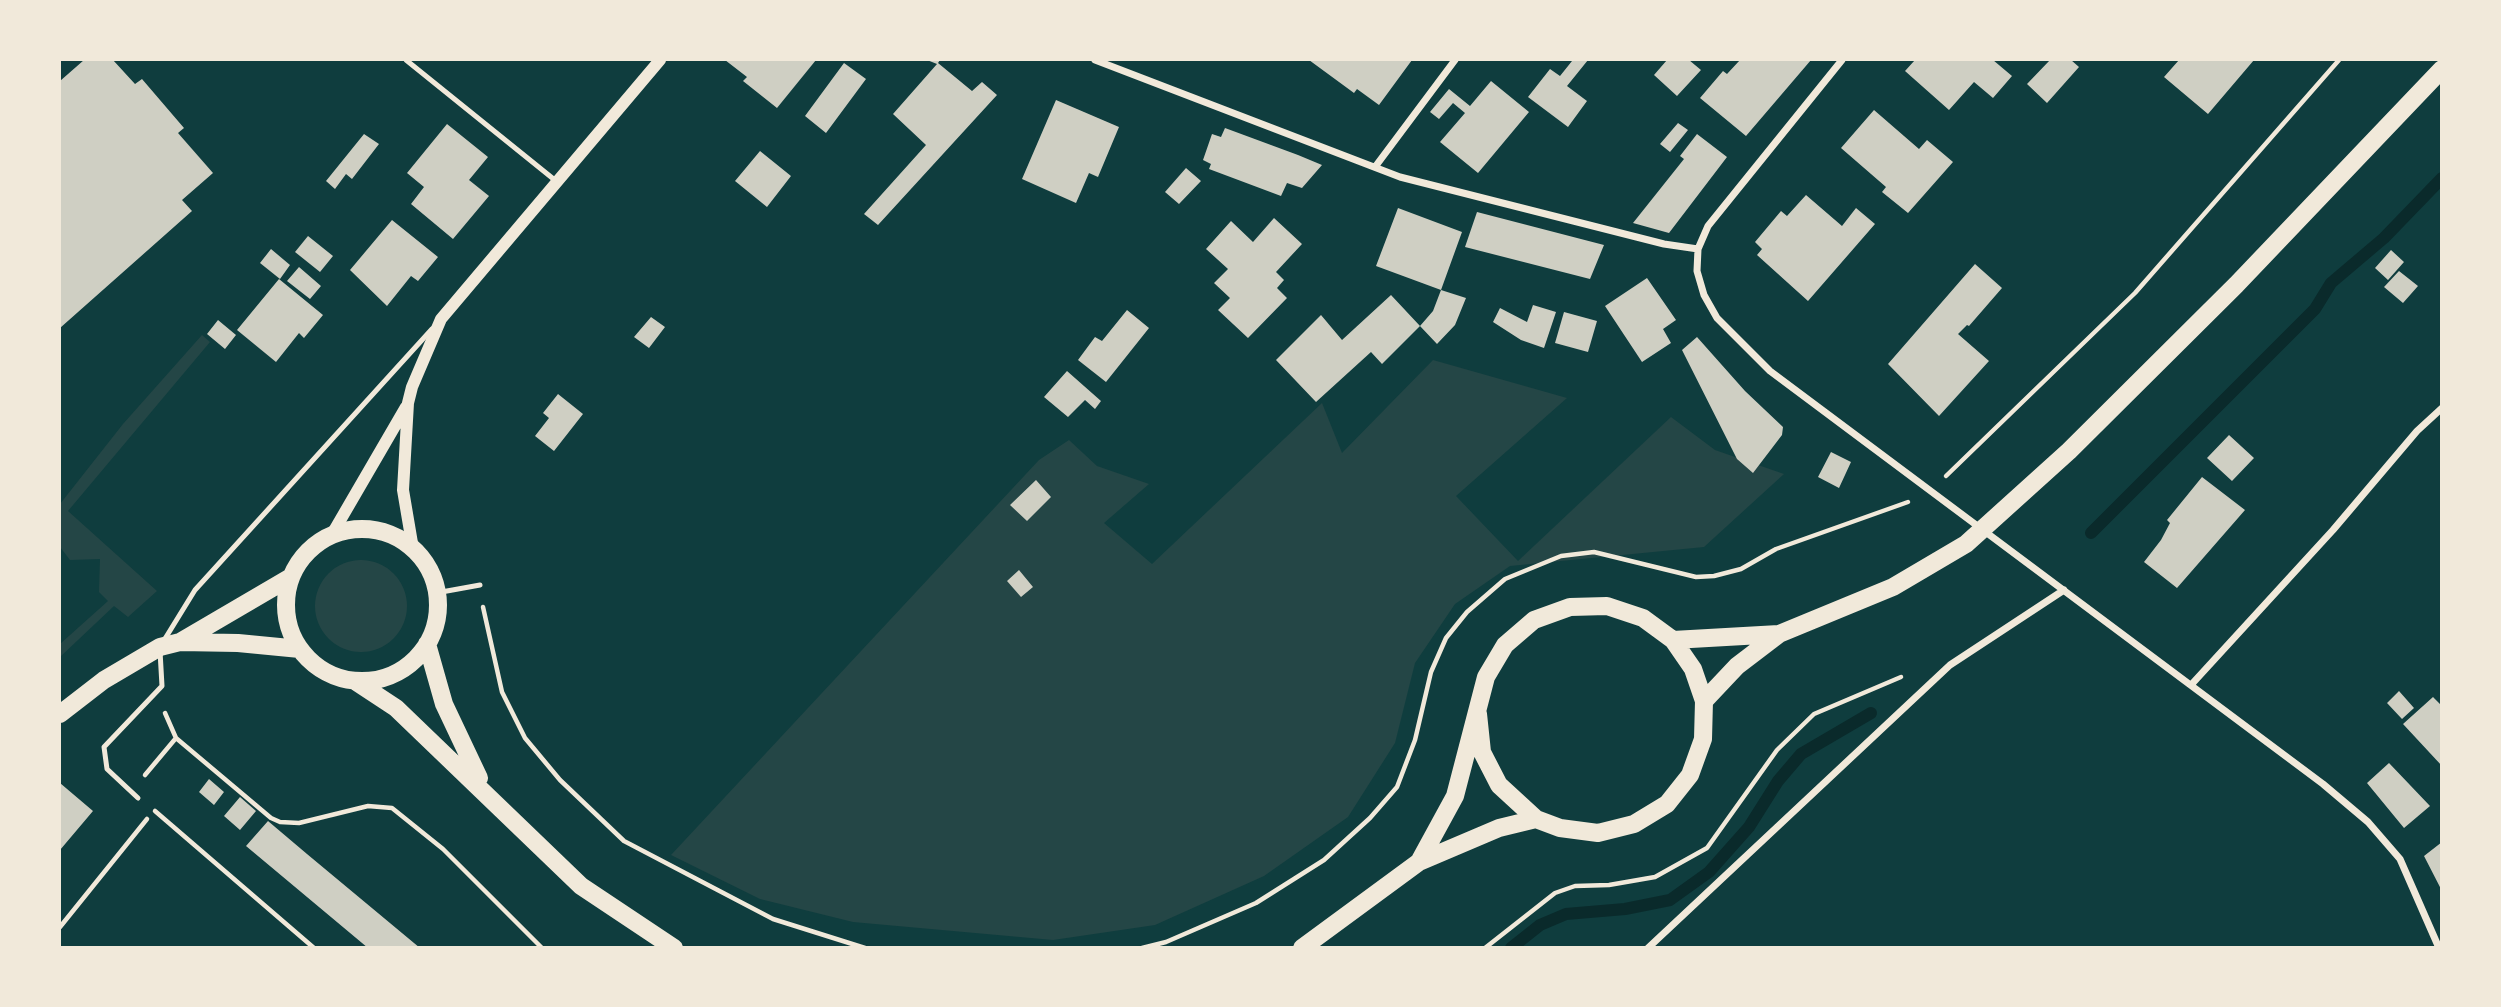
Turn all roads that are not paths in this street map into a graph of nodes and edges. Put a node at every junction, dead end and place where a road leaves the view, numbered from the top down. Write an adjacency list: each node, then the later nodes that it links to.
1 (406, 60): 8 (lane)
2 (660, 60): 8 (street)
3 (1095, 60): 7 (street)
4 (1455, 60): 7 (street)
5 (1842, 60): 9 (street)
6 (2441, 69): 19 (main road)
7 (1375, 167): 9 (street)
8 (559, 182): 10 (street)
9 (1698, 249): 17 (street)
10 (442, 319): 11 (street); 23 (lane)
11 (408, 403): 13 (street); 14 (street)
12 (2441, 408): 26 (street)
13 (331, 536): 14 (main road); 15 (main road)
14 (413, 549): 18 (main road)
15 (291, 577): 21 (main road); 24 (main road)
16 (480, 585): 18 (lane)
17 (2064, 590): 26 (street); 36 (street)
18 (436, 593): 22 (main road)
19 (1779, 634): 20 (main road); 27 (main road)
20 (1673, 640): 27 (main road); 29 (main road)
21 (180, 642): 23 (main road); 24 (main road)
22 (427, 644): 25 (main road); 30 (main road)
23 (160, 647): 28 (main road); 31 (lane)
24 (300, 649): 25 (main road)
25 (355, 681): 30 (main road)
26 (2192, 685): 37 (street)
27 (1703, 701): 32 (main road)
28 (60, 714)
29 (1478, 714): 32 (main road); 33 (main road)
30 (485, 790): 34 (main road)
31 (138, 798)
32 (1536, 819): 33 (main road)
33 (1419, 862): 35 (main road)
34 (674, 947)
35 (1302, 947)
36 (1647, 947)
37 (2439, 947)

